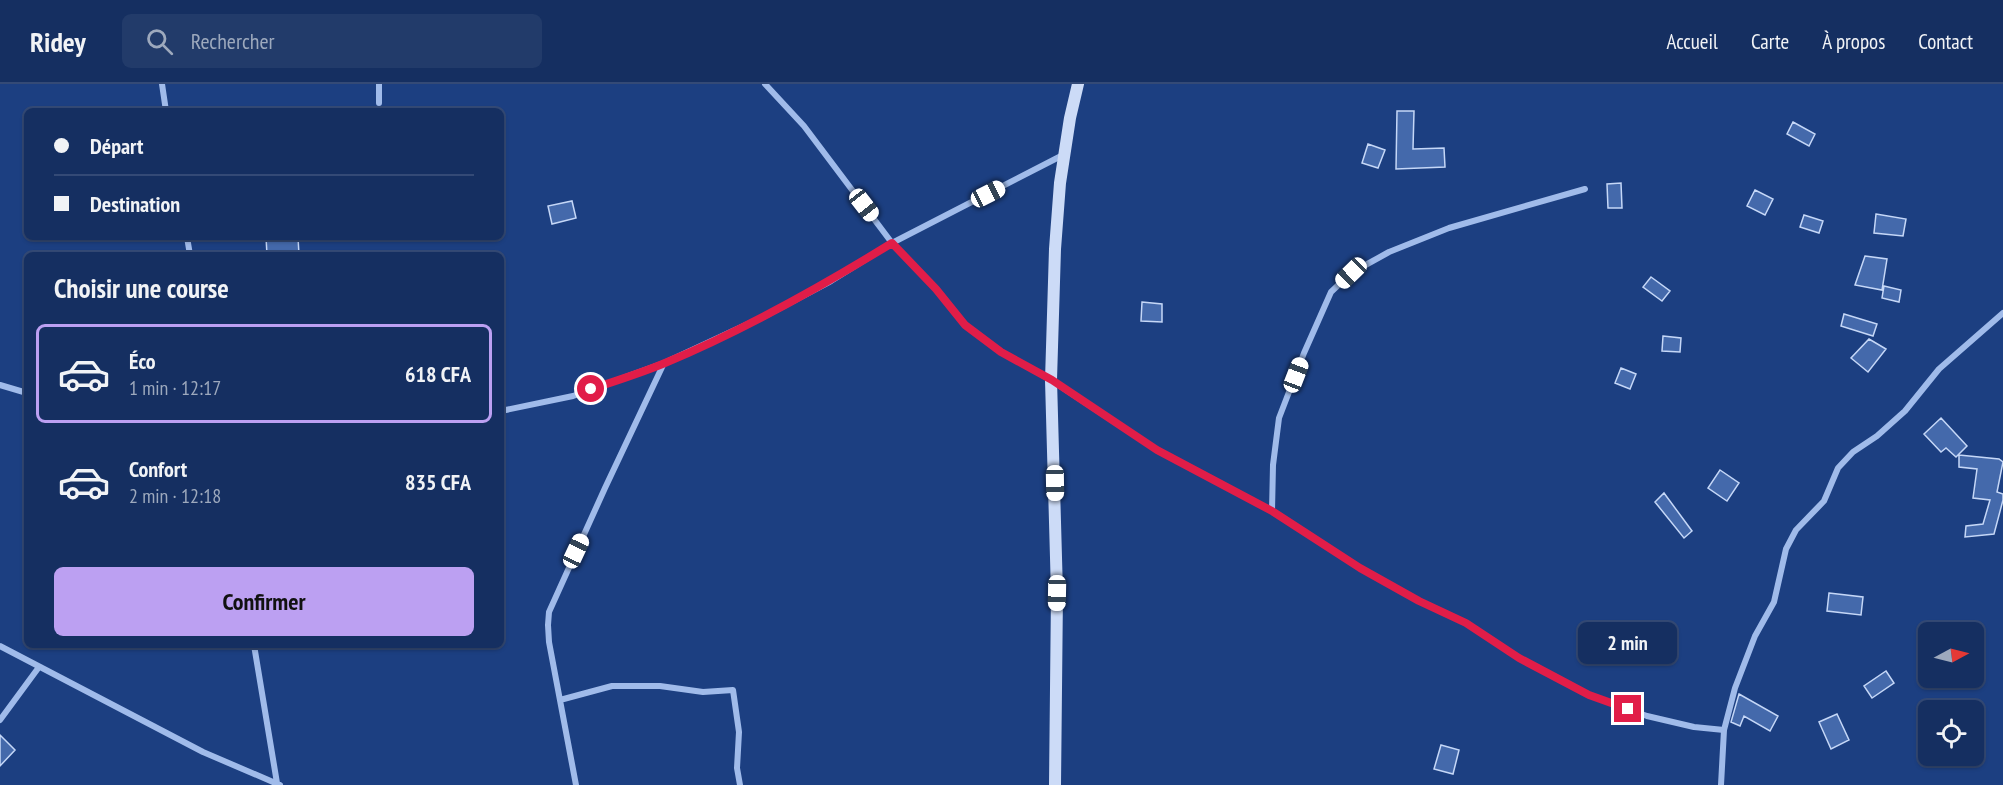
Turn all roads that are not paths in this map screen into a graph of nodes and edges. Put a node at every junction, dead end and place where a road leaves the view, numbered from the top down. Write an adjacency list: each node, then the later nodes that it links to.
1 (162, 84): 6 (street)
2 (379, 84): 5 (street)
3 (765, 84): 9 (street)
4 (1078, 84): 7 (main road)
5 (379, 103)
6 (166, 108)
7 (1064, 154): 9 (street); 12 (main road)
8 (1585, 189): 16 (street)
9 (892, 243): 11 (street); 12 (street)
10 (2003, 313): 22 (street)
11 (664, 363): 15 (street); 20 (street)
12 (1052, 380): 16 (street); 26 (main road)
13 (0, 385): 14 (street)
14 (24, 392)
15 (504, 410)
16 (1272, 511): 22 (street)
17 (0, 646): 19 (street)
18 (255, 648): 23 (street)
19 (39, 667): 21 (street); 23 (street)
20 (560, 700): 24 (street); 25 (street)
21 (0, 720)
22 (1724, 730): 27 (street)
23 (278, 784)
24 (576, 785)
25 (740, 785)
26 (1055, 785)
27 (1721, 785)

